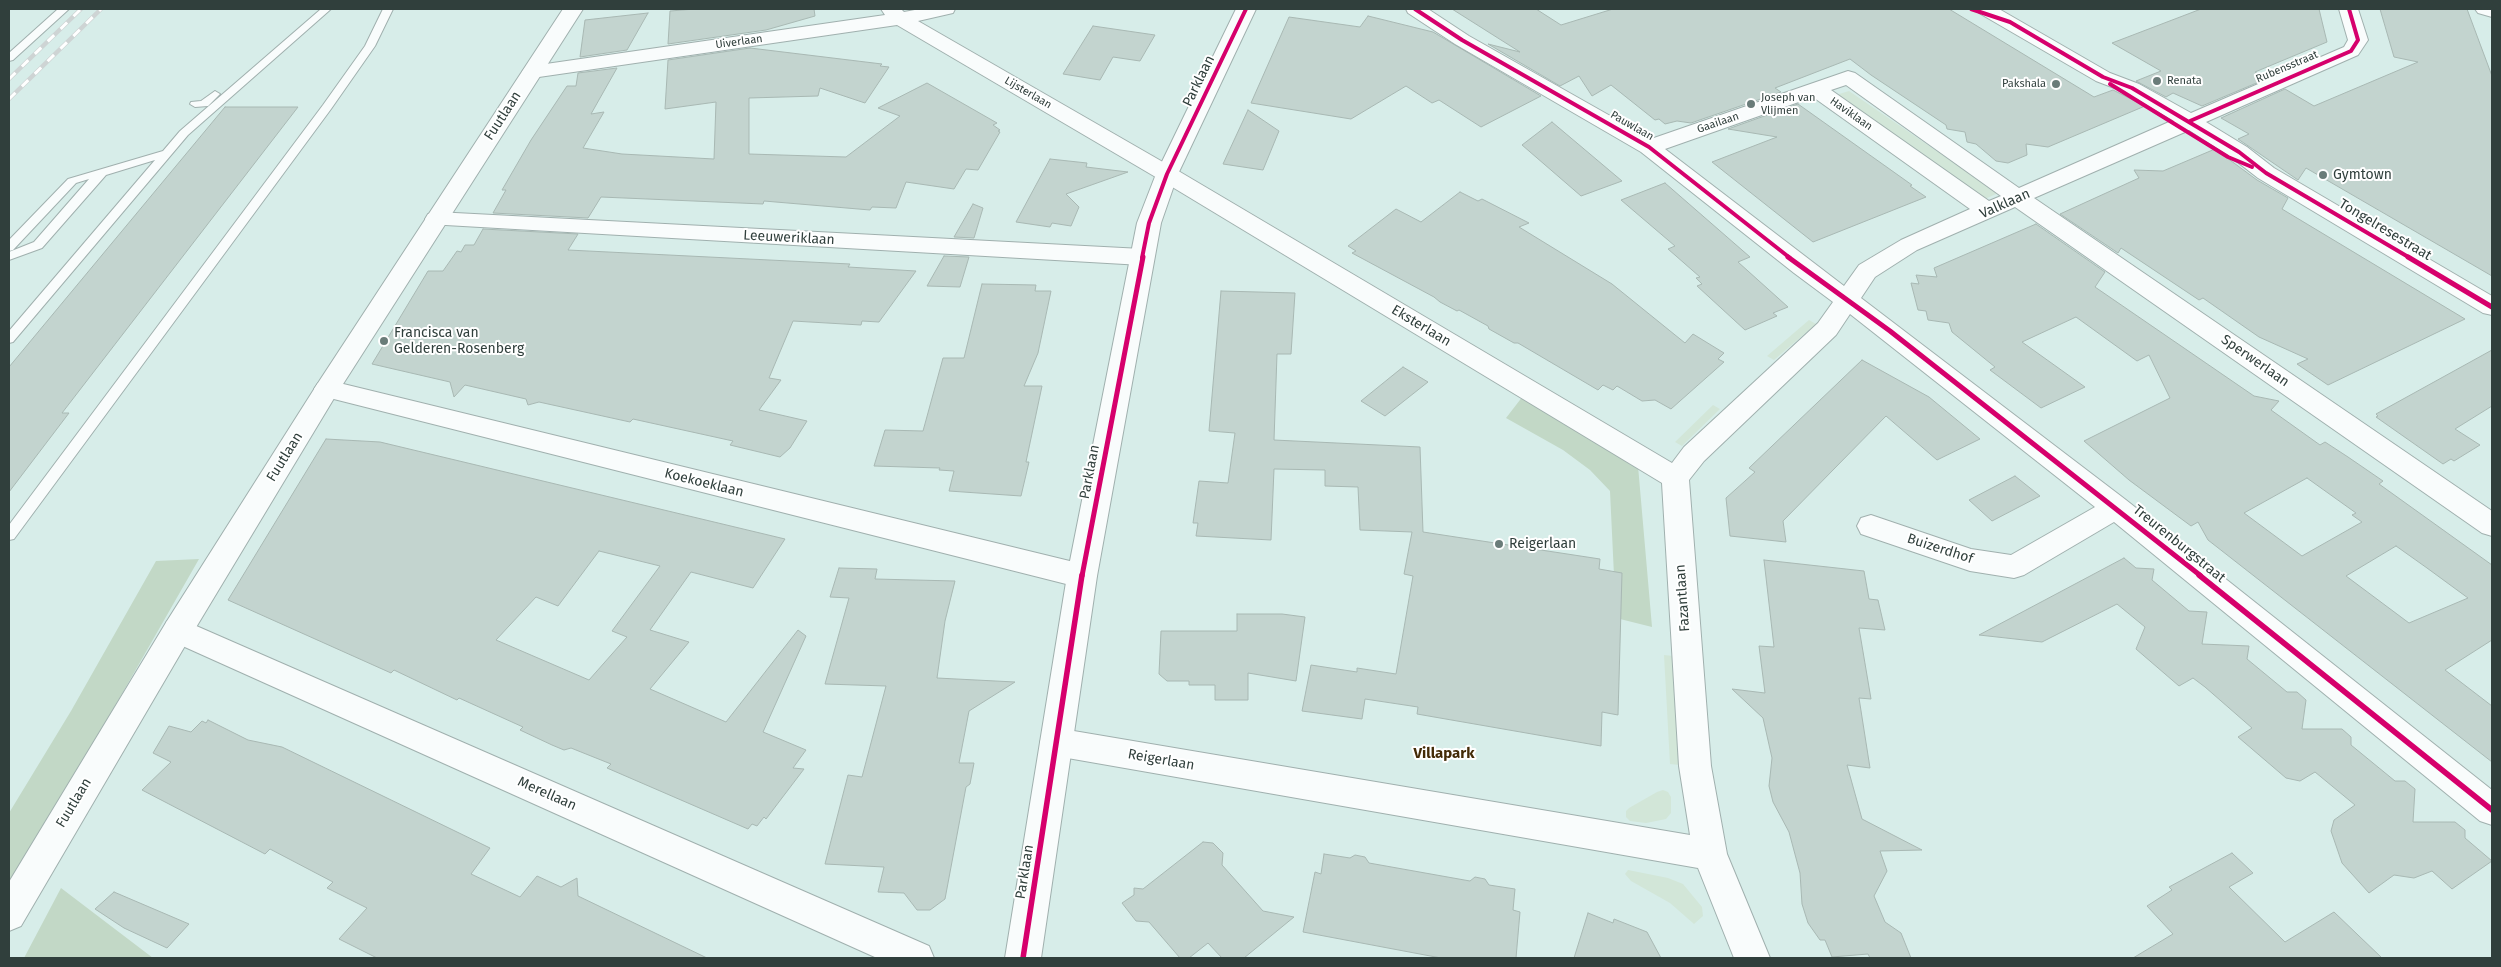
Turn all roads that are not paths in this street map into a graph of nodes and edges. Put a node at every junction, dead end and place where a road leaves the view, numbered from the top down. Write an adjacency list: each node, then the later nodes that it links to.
1 (64, 9): 14 (lane)
2 (326, 9): 13 (lane)
3 (388, 9): 38 (lane)
4 (573, 9): 15 (street, Fuutlaan)
5 (946, 9): 12 (street, Uiverlaan)
6 (1246, 9): 22 (street, Parklaan)
7 (1415, 9): 19 (street, Pauwlaan)
8 (1986, 9): 18 (street, Tongelresestraat)
9 (2349, 9): 18 (street, Rubensstraat)
10 (2486, 9): 11 (street)
11 (2492, 11)
12 (895, 14): 15 (street, Uiverlaan); 22 (street, Lijsterlaan)
13 (312, 21): 17 (lane); 20 (lane)
14 (9, 58)
15 (532, 72): 25 (street, Fuutlaan)
16 (1815, 89): 19 (street, Gaailaan); 23 (street, Haviklaan); 24 (street, Haviklaan)
17 (195, 104)
18 (2183, 124): 23 (street, Valklaan); 31 (street, Tongelresestraat)
19 (1649, 147): 30 (street, Pauwlaan)
20 (167, 153): 21 (lane); 32 (lane)
21 (102, 171): 26 (lane); 28 (lane)
22 (1167, 174): 29 (street, Parklaan); 34 (street, Eksterlaan)
23 (2018, 198): 24 (street, Valklaan); 36 (street, Sperwerlaan)
24 (1988, 212): 30 (street, Valklaan)
25 (436, 219): 29 (street, Leeuweriklaan); 33 (street, Fuutlaan)
26 (14, 238): 27 (lane)
27 (9, 247)
28 (9, 256)
29 (1142, 257): 39 (street, Parklaan)
30 (1848, 300): 34 (street); 35 (street, Treurenburgstraat)
31 (2492, 307)
32 (9, 339)
33 (327, 389): 39 (street, Koekoeklaan); 40 (street, Fuutlaan)
34 (1675, 478): 43 (street, Fazantlaan)
35 (2116, 508): 37 (street, Buizerdhof); 42 (street, Treurenburgstraat)
36 (2492, 524)
37 (1870, 526)
38 (9, 535)
39 (1082, 576): 41 (street, Parklaan)
40 (178, 630): 44 (street, Fuutlaan); 45 (street, Merellaan)
41 (1056, 742): 43 (street, Reigerlaan); 46 (street, Parklaan)
42 (2492, 810)
43 (1710, 854): 47 (street, Fazantlaan)
44 (9, 914)
45 (916, 958)
46 (1024, 958)
47 (1752, 958)

